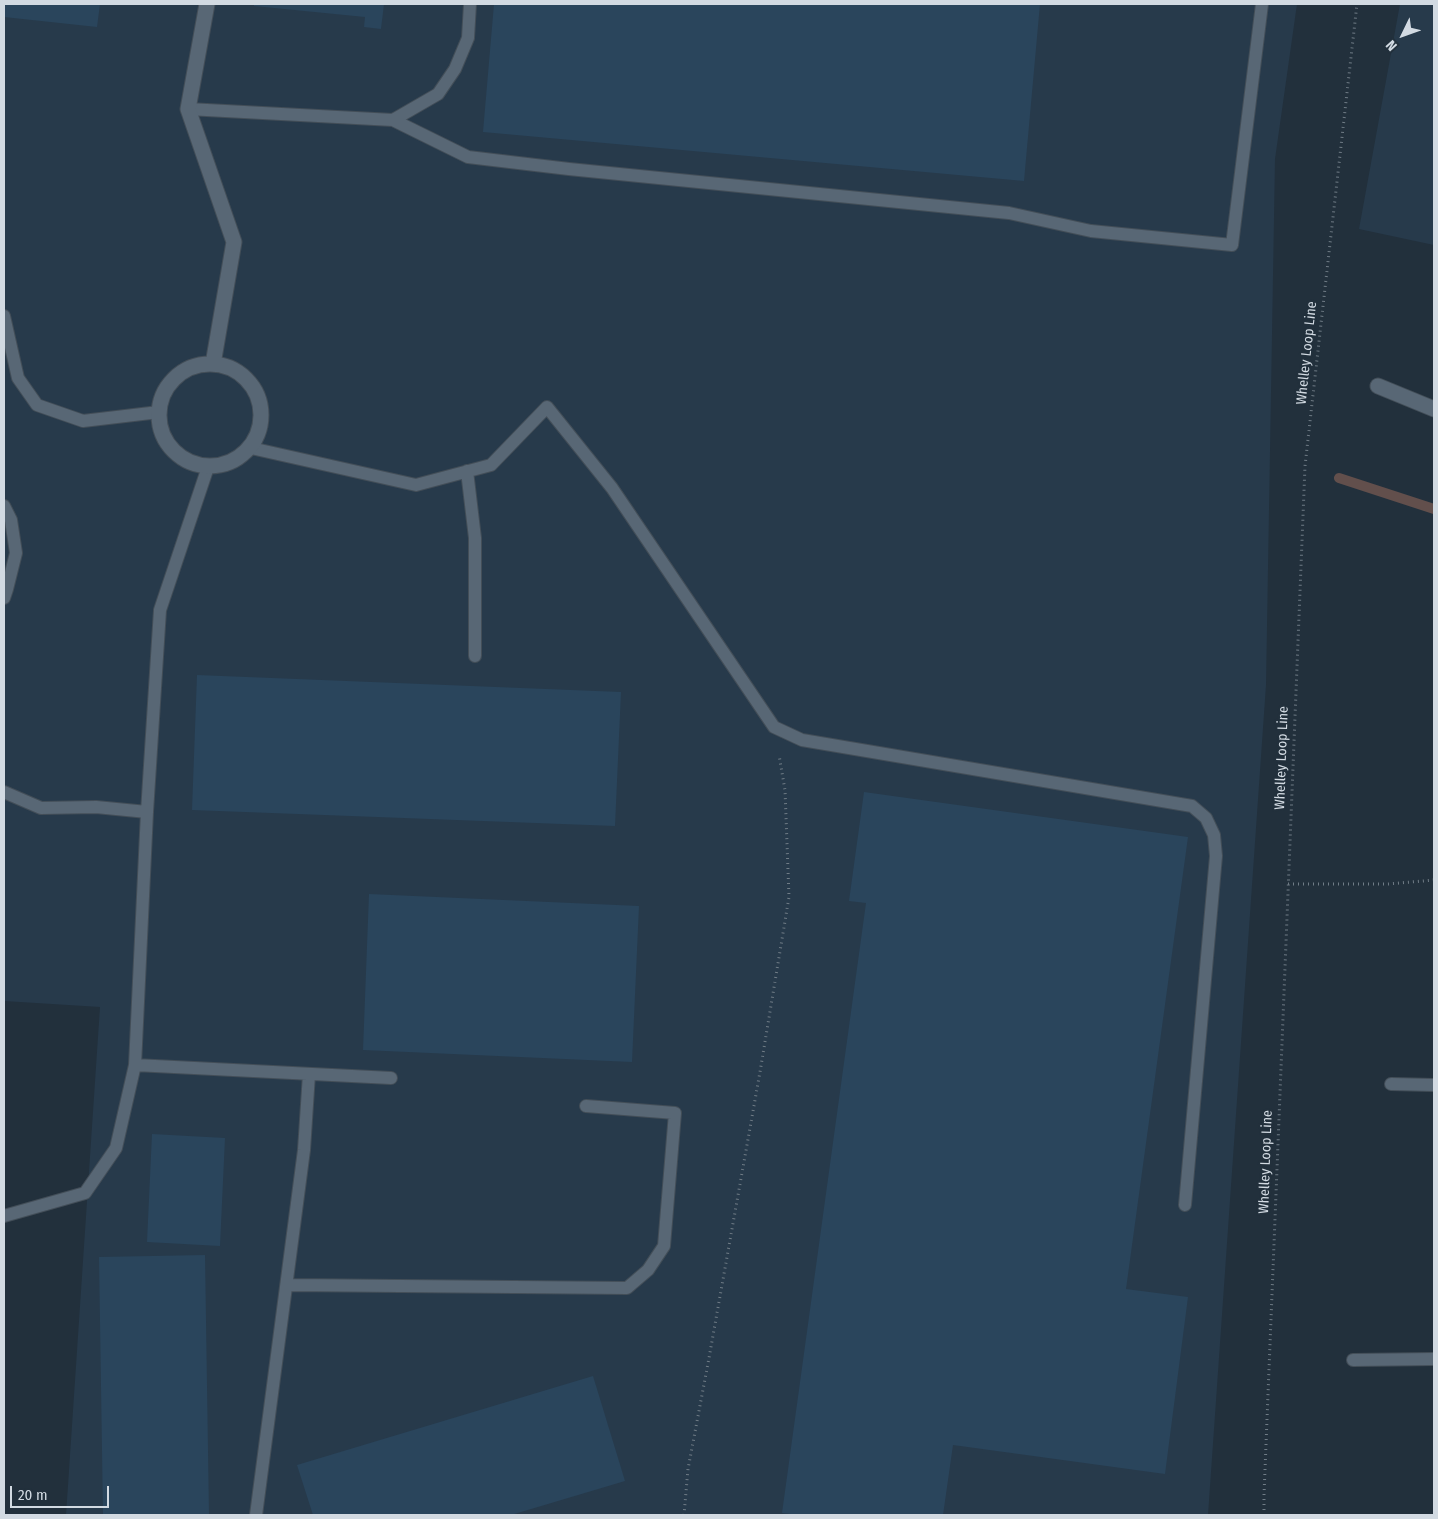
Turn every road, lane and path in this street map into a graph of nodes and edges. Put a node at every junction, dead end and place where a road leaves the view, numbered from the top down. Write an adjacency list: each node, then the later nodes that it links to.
1 (207, 4): 5 (street)
2 (470, 4): 6 (lane)
3 (1262, 4): 6 (lane)
4 (1357, 4): 22 (path, Whelley Loop Line)
5 (188, 109): 6 (lane); 8 (street)
6 (392, 120)
7 (4, 316): 11 (lane)
8 (213, 364): 11 (street); 12 (street)
9 (1378, 386): 10 (street)
10 (1434, 409)
11 (159, 412): 13 (street)
12 (250, 448): 13 (street); 14 (lane)
13 (208, 467): 20 (lane)
14 (467, 471): 17 (lane); 18 (lane)
15 (4, 506): 16 (lane)
16 (4, 598)
17 (475, 656)
18 (774, 727): 29 (lane); 35 (path)
19 (4, 792): 20 (lane)
20 (147, 812): 23 (lane)
21 (1434, 880): 22 (path)
22 (1288, 884): 36 (path, Whelley Loop Line)
23 (135, 1066): 24 (lane); 30 (lane)
24 (309, 1074): 25 (lane); 31 (lane)
25 (391, 1078)
26 (1391, 1084): 27 (lane)
27 (1434, 1085)
28 (586, 1106): 31 (lane)
29 (1185, 1206)
30 (4, 1216)
31 (287, 1285): 34 (lane)
32 (1434, 1359): 33 (lane)
33 (1353, 1360)
34 (256, 1515)
35 (684, 1515)
36 (1264, 1515)

